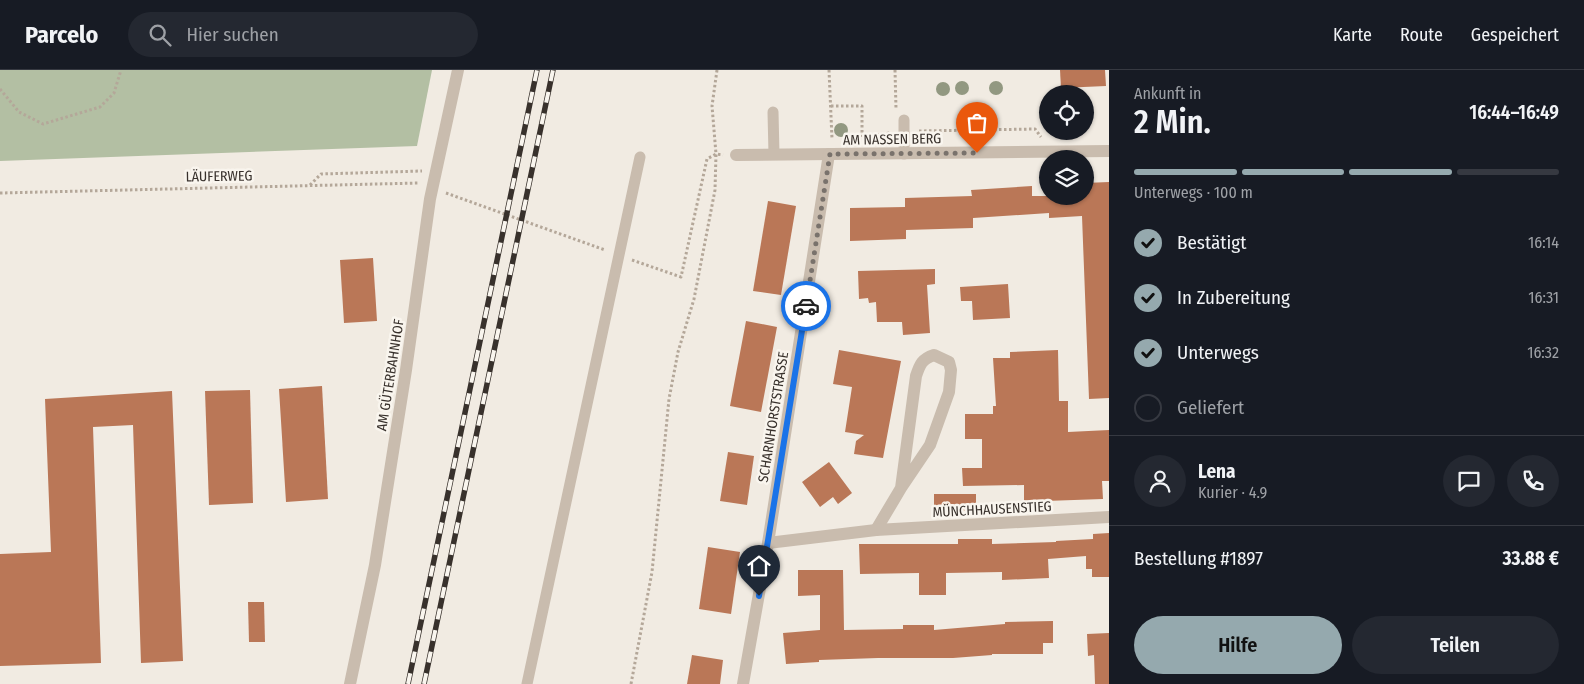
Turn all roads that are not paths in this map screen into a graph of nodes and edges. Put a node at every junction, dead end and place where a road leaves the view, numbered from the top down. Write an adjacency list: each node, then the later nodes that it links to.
1 (458, 70): 14 (street, AM GÜTERBAHNHOF)
2 (773, 112): 5 (lane)
3 (902, 127): 7 (lane)
4 (1109, 151): 7 (street, AM NASSEN BERG)
5 (774, 154): 6 (street, AM NASSEN BERG); 8 (street, AM NASSEN BERG)
6 (830, 154): 7 (street, AM NASSEN BERG); 13 (street, SCHARNHORSTSTRASSE)
7 (904, 154)
8 (736, 155)
9 (640, 157): 15 (lane)
10 (901, 488): 10 (street); 12 (street)
11 (1109, 518): 12 (street, MÜNCHHAUSENSTIEG)
12 (876, 530): 13 (street, MÜNCHHAUSENSTIEG)
13 (768, 543): 16 (street, SCHARNHORSTSTRASSE)
14 (350, 684)
15 (527, 684)
16 (743, 684)

